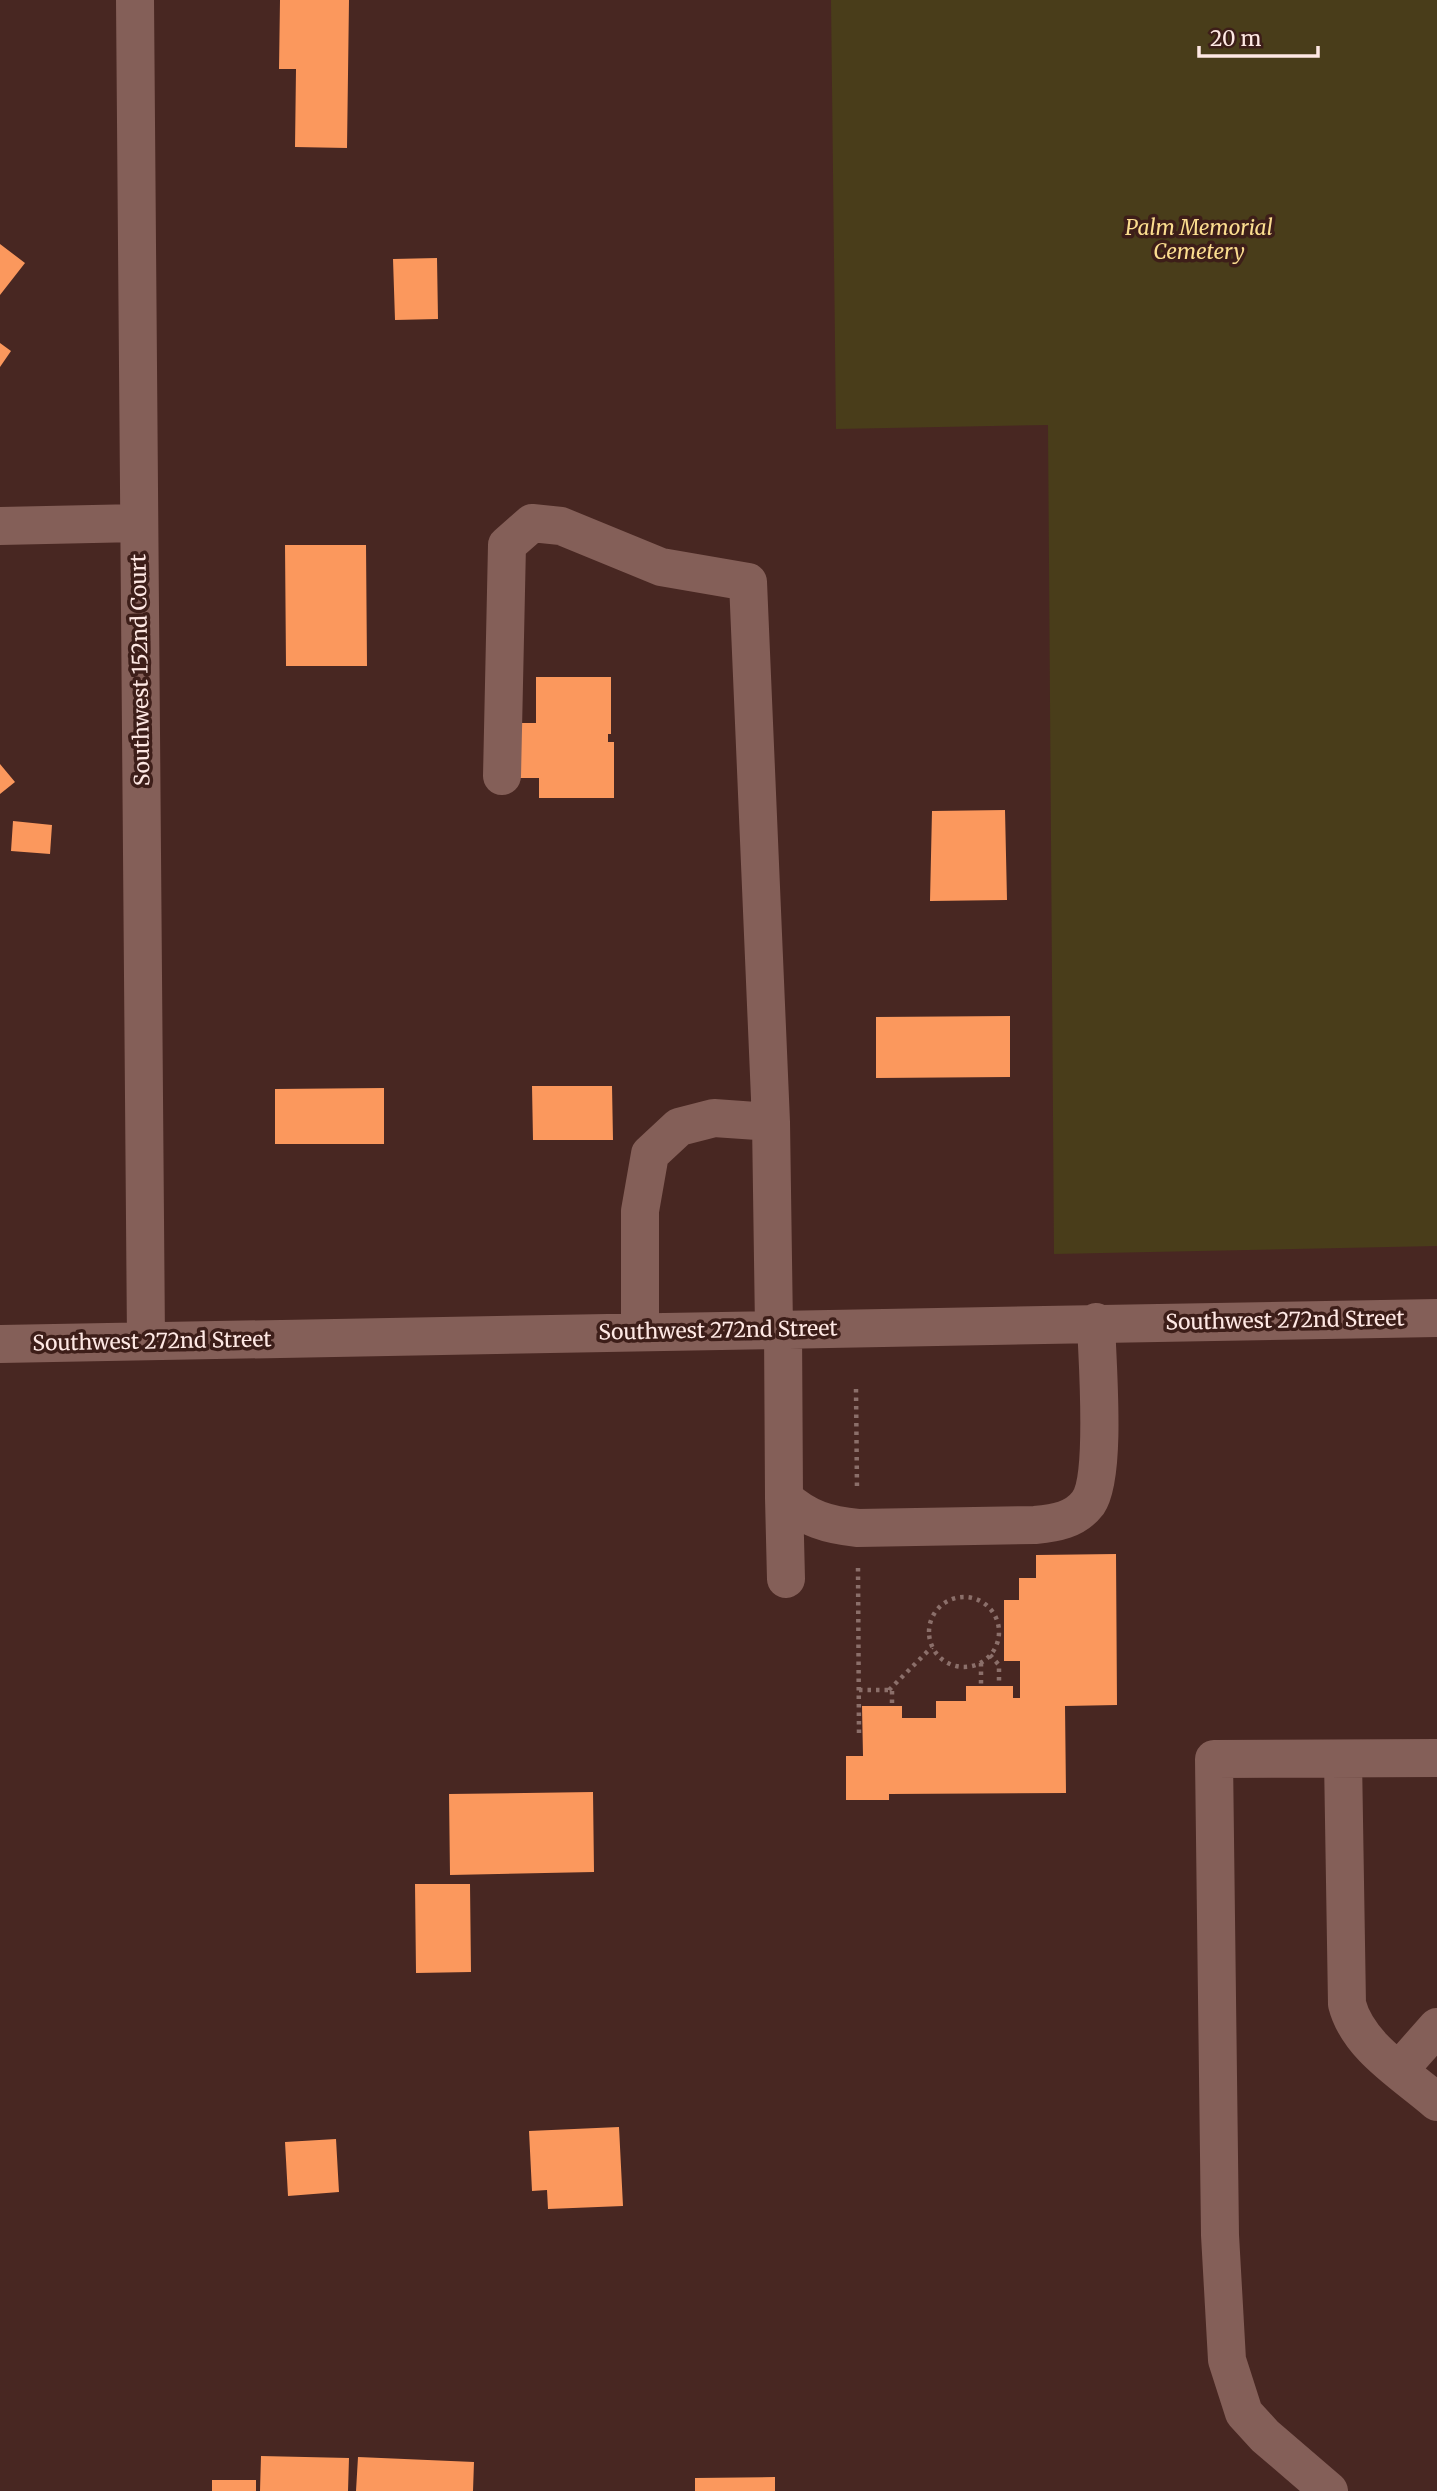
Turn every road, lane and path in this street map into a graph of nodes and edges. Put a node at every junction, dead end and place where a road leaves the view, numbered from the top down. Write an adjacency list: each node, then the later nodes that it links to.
1 (135, 0): 2 (street, Southwest 152nd Court)
2 (139, 523): 3 (street); 10 (street, Southwest 152nd Court)
3 (0, 526)
4 (502, 776): 5 (street)
5 (771, 1122): 8 (street); 9 (street)
6 (1437, 1318): 7 (street, Southwest 272nd Street)
7 (1096, 1322): 8 (street, Southwest 272nd Street); 13 (street)
8 (778, 1328): 9 (street, Southwest 272nd Street); 13 (street)
9 (640, 1331): 10 (street, Southwest 272nd Street)
10 (146, 1341): 11 (street, Southwest 272nd Street)
11 (0, 1344)
12 (856, 1389): 14 (path)
13 (784, 1499): 16 (street)
14 (858, 1500)
15 (858, 1556): 22 (path)
16 (786, 1578)
17 (932, 1647): 18 (path); 19 (path); 23 (path)
18 (990, 1655): 19 (path); 20 (path)
19 (981, 1663): 21 (path)
20 (999, 1684)
21 (981, 1685)
22 (859, 1690): 23 (path); 25 (path)
23 (889, 1690): 24 (path)
24 (892, 1703)
25 (859, 1735)
26 (1437, 1758): 27 (street)
27 (1343, 1759): 29 (street); 31 (street)
28 (1437, 2026): 29 (street)
29 (1400, 2069): 30 (street)
30 (1437, 2102)
31 (1329, 2491)

